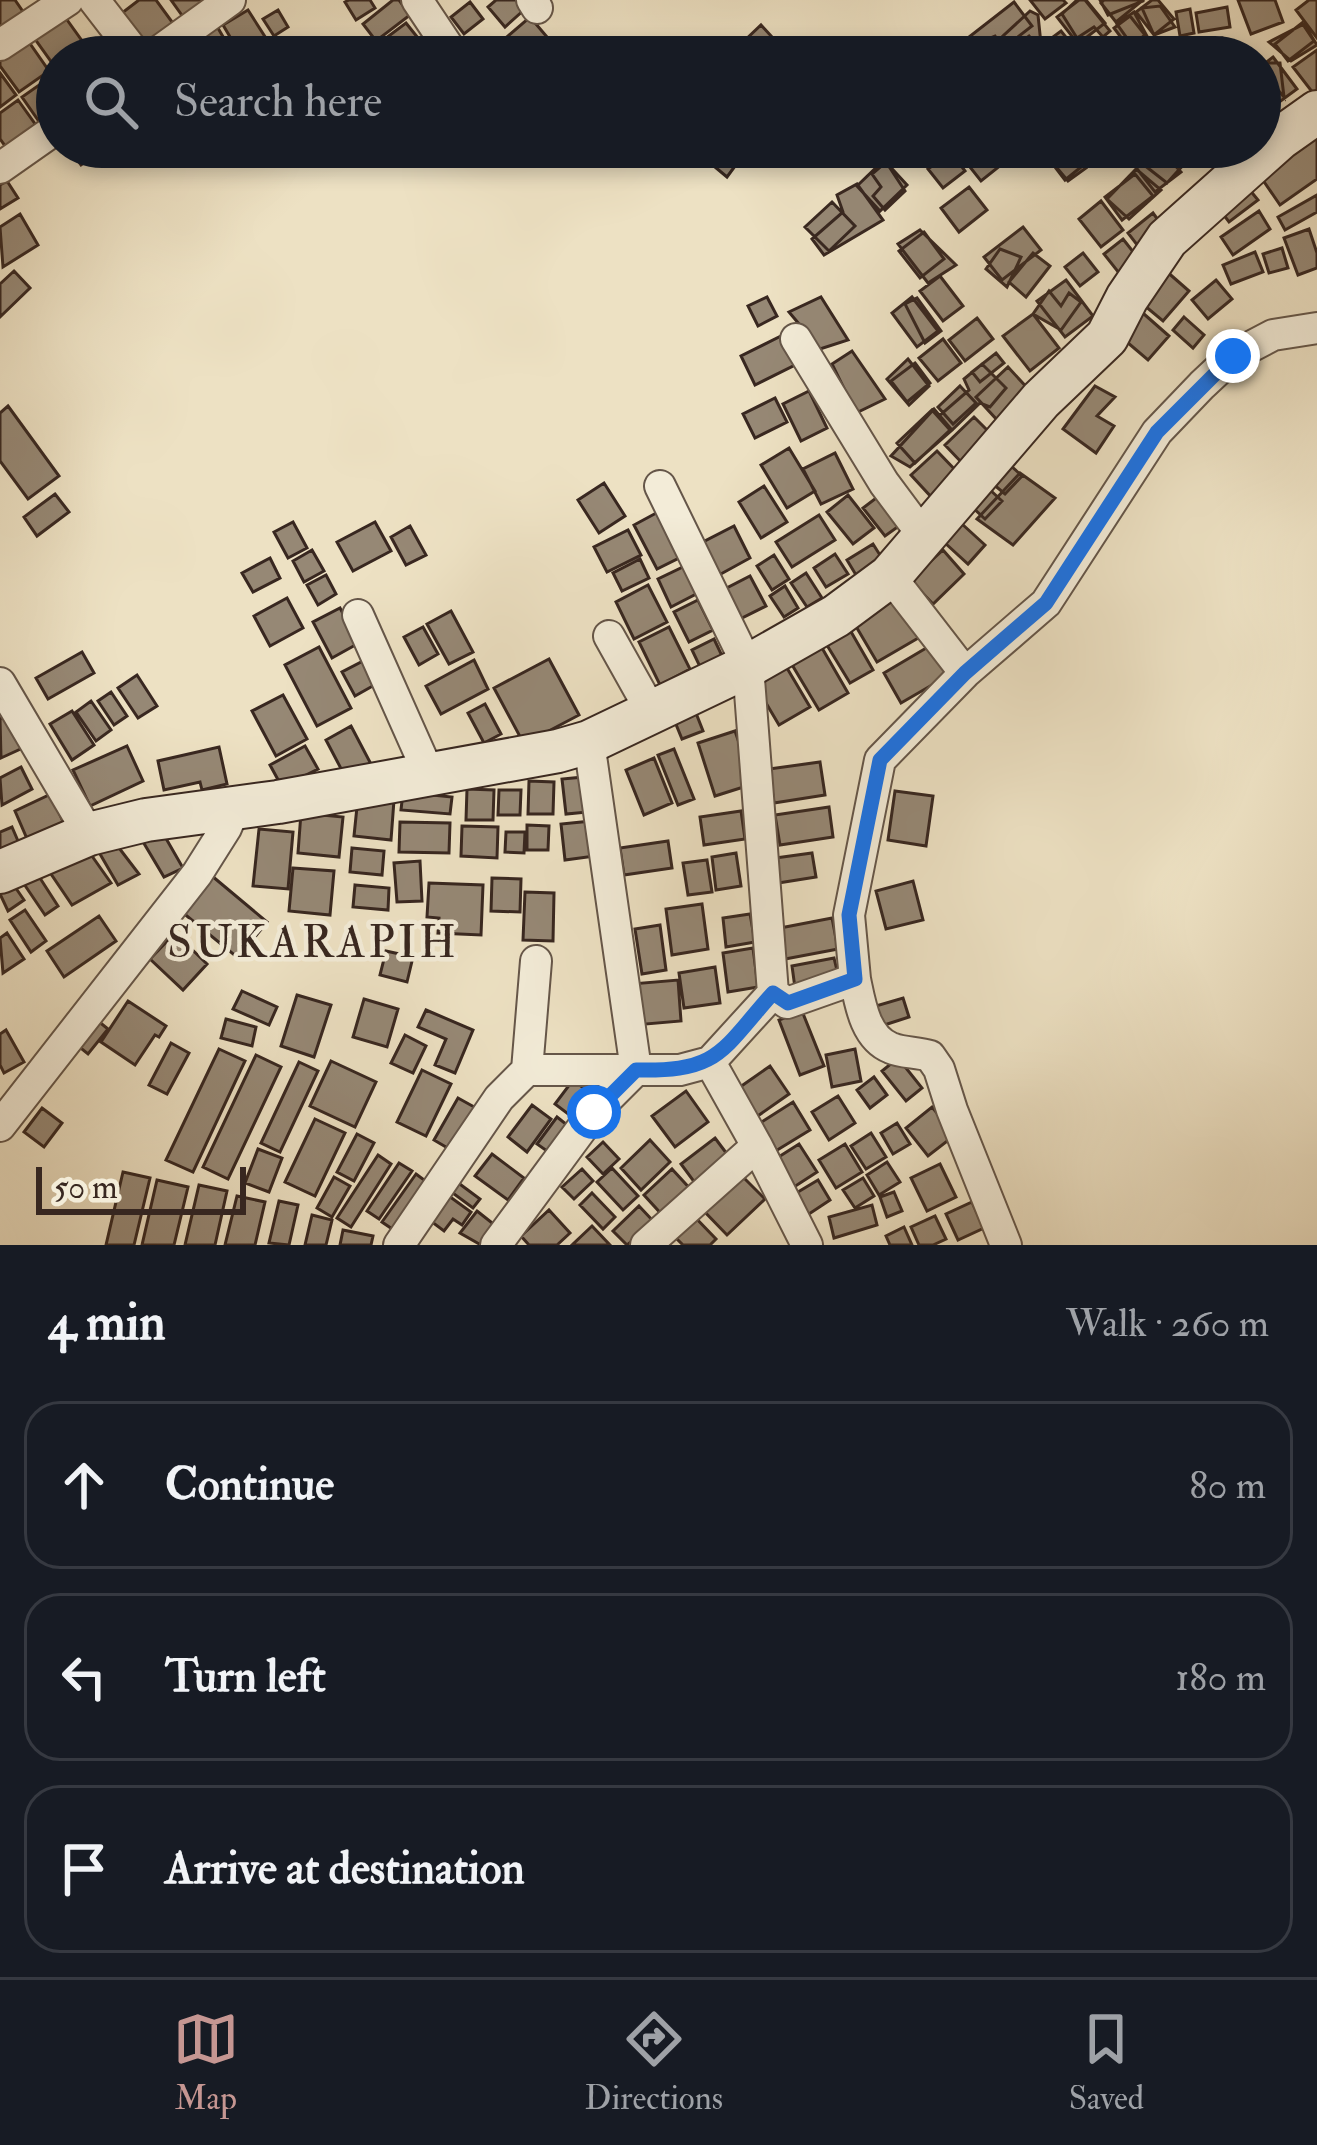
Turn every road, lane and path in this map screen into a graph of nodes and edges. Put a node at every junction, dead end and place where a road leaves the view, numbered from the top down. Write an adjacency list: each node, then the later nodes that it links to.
1 (68, 0): 8 (street)
2 (94, 0): 5 (street)
3 (230, 0): 6 (street)
4 (417, 0): 7 (street)
5 (122, 36)
6 (180, 36)
7 (441, 36)
8 (0, 45)
9 (1317, 112): 10 (street)
10 (1281, 138)
11 (36, 143): 13 (street)
12 (1247, 168): 17 (street)
13 (0, 169)
14 (1317, 328): 22 (street)
15 (796, 339): 17 (street)
16 (659, 485): 21 (street)
17 (925, 538): 18 (street)
18 (890, 576): 21 (street); 22 (street)
19 (358, 615): 26 (street)
20 (610, 636): 24 (street)
21 (748, 666): 24 (street); 32 (street)
22 (965, 673): 31 (street)
23 (0, 682): 28 (street)
24 (651, 712): 25 (street)
25 (589, 742): 26 (street); 35 (street)
26 (428, 772): 27 (street)
27 (236, 805): 28 (street); 36 (street)
28 (89, 834): 29 (street)
29 (0, 872)
30 (536, 961): 34 (street)
31 (855, 979): 32 (street); 42 (street)
32 (773, 993): 33 (street)
33 (710, 1062): 35 (street); 37 (street)
34 (527, 1070): 35 (street); 39 (street)
35 (636, 1070): 38 (street)
36 (0, 1126)
37 (757, 1146): 40 (street); 41 (street)
38 (494, 1244)
39 (400, 1245)
40 (646, 1245)
41 (807, 1245)
42 (1006, 1245)

